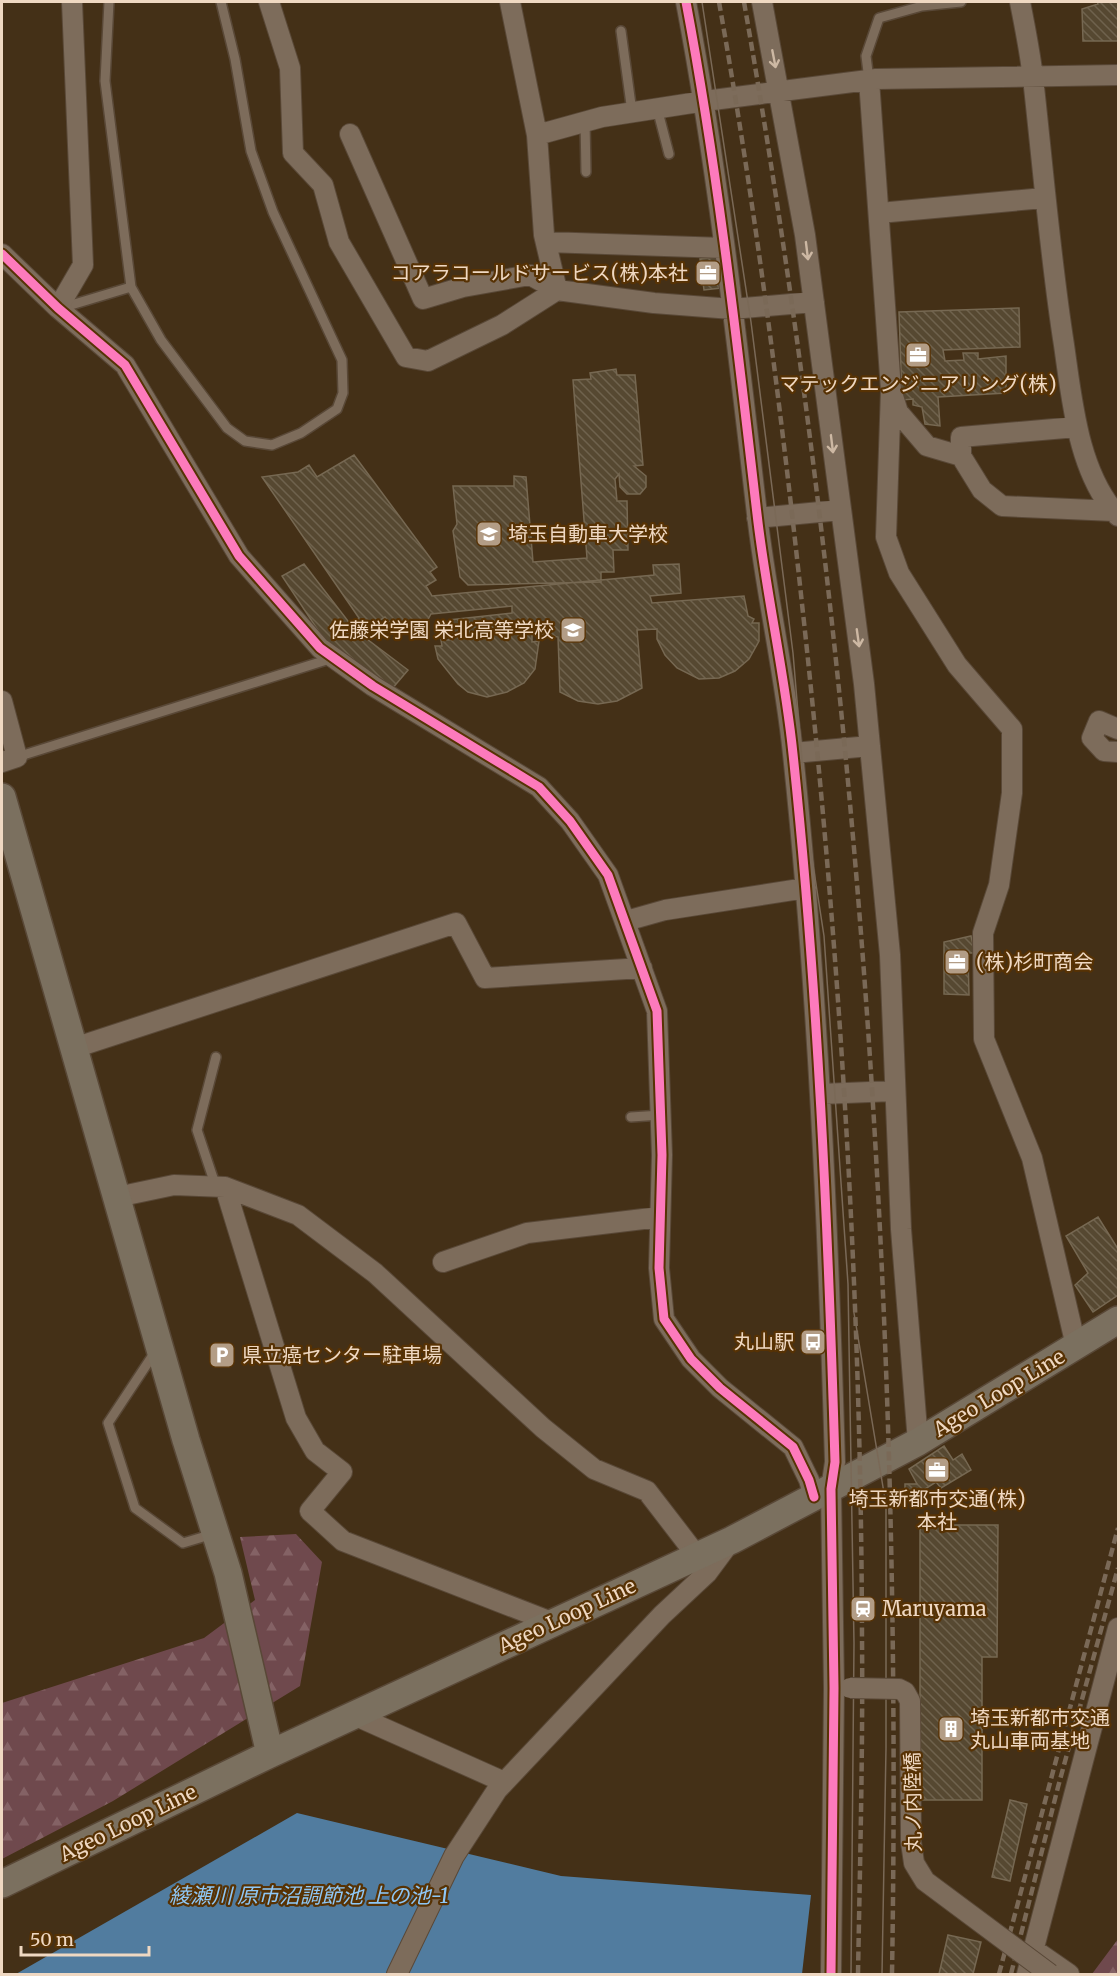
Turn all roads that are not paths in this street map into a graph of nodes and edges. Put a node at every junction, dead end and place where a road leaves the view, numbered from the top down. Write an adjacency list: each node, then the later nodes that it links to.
1 (72, 2): 31 (street)
2 (109, 2): 28 (lane)
3 (221, 2): 28 (lane)
4 (269, 2): 29 (street)
5 (510, 2): 20 (street)
6 (686, 2): 15 (street)
7 (762, 2): 14 (street, one-way to 14)
8 (961, 2): 13 (lane)
9 (1020, 2): 12 (street)
10 (621, 31): 17 (lane)
11 (1119, 75): 12 (street)
12 (1033, 76): 13 (street); 23 (street)
13 (869, 80): 14 (street); 33 (street)
14 (780, 90): 15 (street); 30 (street, one-way to 30)
15 (705, 100): 16 (street); 26 (street)
16 (657, 108): 17 (street); 21 (lane)
17 (632, 112): 18 (street)
18 (585, 122): 20 (street); 22 (lane)
19 (350, 134): 29 (street)
20 (537, 135): 25 (street)
21 (669, 154)
22 (586, 172)
23 (1044, 198): 24 (street); 34 (street)
24 (890, 212)
25 (546, 242): 26 (street); 29 (street)
26 (724, 248): 32 (street)
27 (2, 254): 31 (street)
28 (131, 287): 31 (lane)
29 (557, 290): 32 (street)
30 (814, 302): 32 (street); 36 (street, one-way to 36)
31 (58, 308): 39 (street)
32 (732, 309): 38 (street)
33 (891, 390): 35 (street); 62 (street)
34 (1077, 427): 35 (street); 37 (street)
35 (961, 456): 37 (street)
36 (841, 510): 38 (street); 42 (street, one-way to 42)
37 (1116, 513)
38 (757, 518): 44 (street)
39 (333, 658): 45 (lane); 48 (street)
40 (2, 701): 45 (street)
41 (1119, 729): 43 (street)
42 (870, 746): 44 (street); 52 (street)
43 (1119, 752)
44 (793, 753): 47 (street)
45 (9, 759)
46 (3, 809): 50 (main road)
47 (806, 888): 48 (street); 53 (street)
48 (626, 921): 49 (street)
49 (642, 968): 50 (street); 54 (street)
50 (74, 1048): 57 (main road)
51 (216, 1057): 56 (lane)
52 (894, 1091): 53 (street); 63 (street)
53 (821, 1094): 64 (street)
54 (661, 1114): 55 (lane); 58 (street)
55 (631, 1117)
56 (220, 1187): 57 (street); 67 (street); 68 (street)
57 (117, 1197): 61 (main road)
58 (660, 1217): 59 (street); 64 (street)
59 (443, 1262)
60 (1119, 1320): 62 (main road, Ageo Loop Line)
61 (159, 1346): 65 (main road); 65 (lane)
62 (1076, 1346): 63 (main road, Ageo Loop Line)
63 (918, 1442): 64 (main road, Ageo Loop Line)
64 (823, 1493): 66 (main road, Ageo Loop Line); 70 (street)
65 (215, 1533): 72 (main road)
66 (732, 1540): 67 (main road, Ageo Loop Line); 73 (street)
67 (697, 1556): 68 (main road, Ageo Loop Line)
68 (554, 1623): 71 (main road, Ageo Loop Line)
69 (1119, 1628): 75 (street)
70 (842, 1688): 77 (street); 79 (street, 丸ノ内陸橋, bridge)
71 (354, 1715): 72 (main road, Ageo Loop Line); 73 (street)
72 (270, 1754): 74 (main road, Ageo Loop Line)
73 (504, 1782): 76 (street)
74 (2, 1884)
75 (1033, 1949): 78 (street); 80 (street)
76 (397, 1974)
77 (831, 1974)
78 (1027, 1974)
79 (1050, 1974)
80 (1069, 1974)

